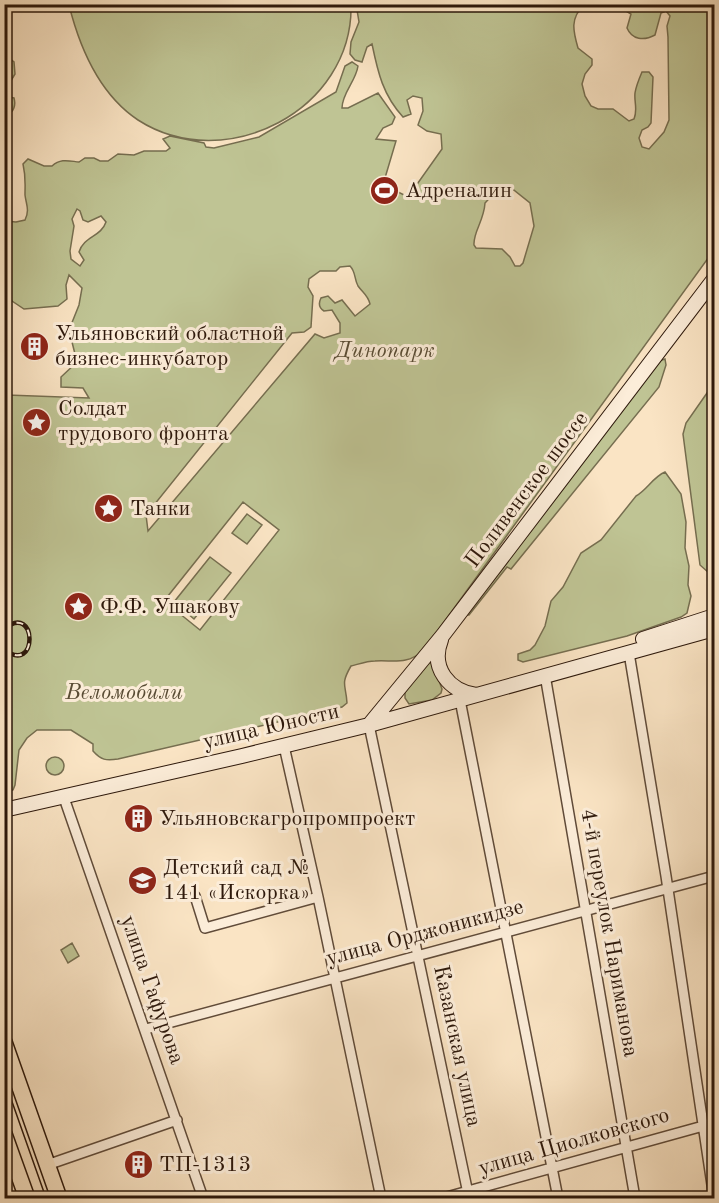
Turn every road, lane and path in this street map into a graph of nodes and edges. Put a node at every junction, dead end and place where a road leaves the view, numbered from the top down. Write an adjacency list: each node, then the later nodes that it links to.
1 (714, 279): 4 (main road, Поливенское шоссе)
2 (714, 616): 6 (main road, улица Юности)
3 (714, 629): 5 (main road, улица Юности)
4 (443, 636): 7 (main road); 9 (main road, Поливенское шоссе)
5 (629, 653): 6 (main road, улица Юности); 14 (street)
6 (545, 675): 7 (main road, улица Юности); 17 (street, 4-й переулок Нариманова)
7 (477, 694): 8 (main road, улица Юности)
8 (460, 700): 9 (main road, улица Юности); 18 (street)
9 (369, 725): 10 (main road, улица Юности); 19 (street, Казанская улица)
10 (284, 746): 11 (main road, улица Юности); 16 (street)
11 (63, 795): 12 (main road, улица Юности); 21 (street, улица Гафурова)
12 (4, 810)
13 (714, 876): 14 (street, улица Орджоникидзе)
14 (668, 888): 17 (street, улица Орджоникидзе); 25 (street)
15 (195, 896): 16 (street)
16 (318, 897): 20 (street)
17 (585, 910): 18 (street, улица Орджоникидзе); 27 (street, 4-й переулок Нариманова)
18 (506, 932): 19 (street, улица Орджоникидзе); 29 (street)
19 (418, 956): 20 (street, улица Орджоникидзе); 30 (street, Казанская улица)
20 (335, 978): 21 (street, улица Орджоникидзе); 34 (street)
21 (146, 1029): 23 (street, улица Гафурова)
22 (4, 1042): 28 (main road)
23 (177, 1120): 28 (street); 33 (street, улица Гафурова)
24 (714, 1123): 25 (street, улица Циолковского)
25 (703, 1126): 27 (street, улица Циолковского); 38 (street)
26 (4, 1134): 31 (main road)
27 (626, 1147): 29 (street, улица Циолковского); 37 (street, 4-й переулок Нариманова)
28 (47, 1166): 32 (main road)
29 (552, 1168): 30 (street, улица Циолковского); 36 (street)
30 (468, 1195): 35 (street, улица Циолковского)
31 (27, 1198)
32 (59, 1198)
33 (203, 1198)
34 (381, 1198)
35 (443, 1198)
36 (558, 1198)
37 (635, 1198)
38 (714, 1198)

